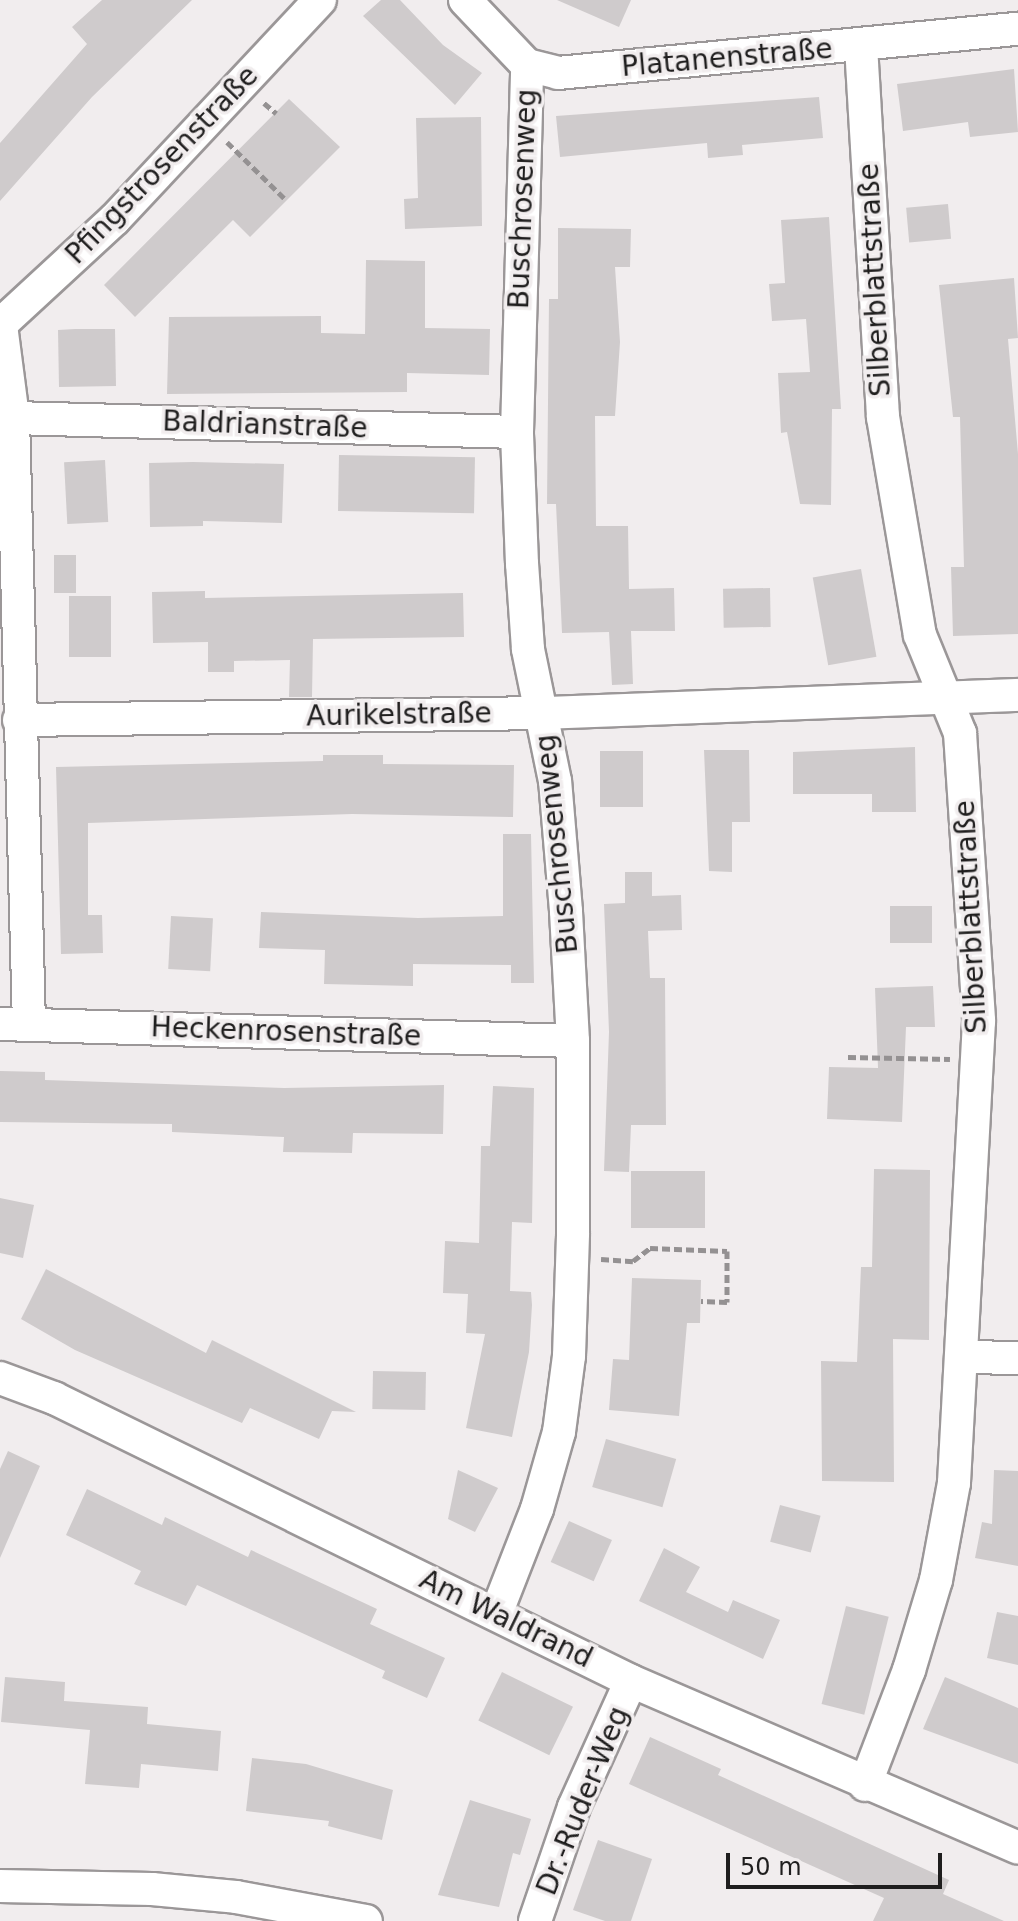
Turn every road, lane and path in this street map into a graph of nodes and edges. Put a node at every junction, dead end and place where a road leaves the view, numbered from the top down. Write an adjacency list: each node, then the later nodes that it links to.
1 (320, 0): 6 (street, Pfingstrosenstraße)
2 (465, 0): 5 (street)
3 (1018, 29): 4 (street, Platanenstraße)
4 (861, 46): 5 (street, Platanenstraße); 12 (street, Silberblattstraße)
5 (527, 65): 10 (street, Buschrosenweg)
6 (207, 121): 7 (path); 8 (street, Pfingstrosenstraße)
7 (284, 198)
8 (1, 325): 9 (street)
9 (13, 418): 10 (street, Baldrianstraße); 14 (street)
10 (517, 432): 13 (street, Buschrosenweg)
11 (1018, 695): 12 (street, Aurikelstraße)
12 (946, 699): 13 (street, Aurikelstraße); 18 (street, Silberblattstraße)
13 (544, 713): 14 (street, Aurikelstraße); 16 (street, Buschrosenweg)
14 (19, 720): 15 (street)
15 (14, 1024): 16 (street, Heckenrosenstraße)
16 (573, 1041): 19 (street, Buschrosenweg)
17 (848, 1057): 18 (path)
18 (977, 1060): 21 (street, Silberblattstraße)
19 (572, 1258): 20 (path); 24 (street, Buschrosenweg)
20 (701, 1301)
21 (963, 1357): 22 (street); 26 (street, Silberblattstraße)
22 (1018, 1358)
23 (0, 1378): 24 (street, Am Waldrand)
24 (496, 1614): 25 (street, Am Waldrand)
25 (631, 1681): 26 (street, Am Waldrand); 30 (street, Dr.-Ruder-Weg)
26 (865, 1785): 27 (street, Am Waldrand)
27 (1018, 1848)
28 (0, 1886): 29 (street)
29 (366, 1921)
30 (535, 1921)

